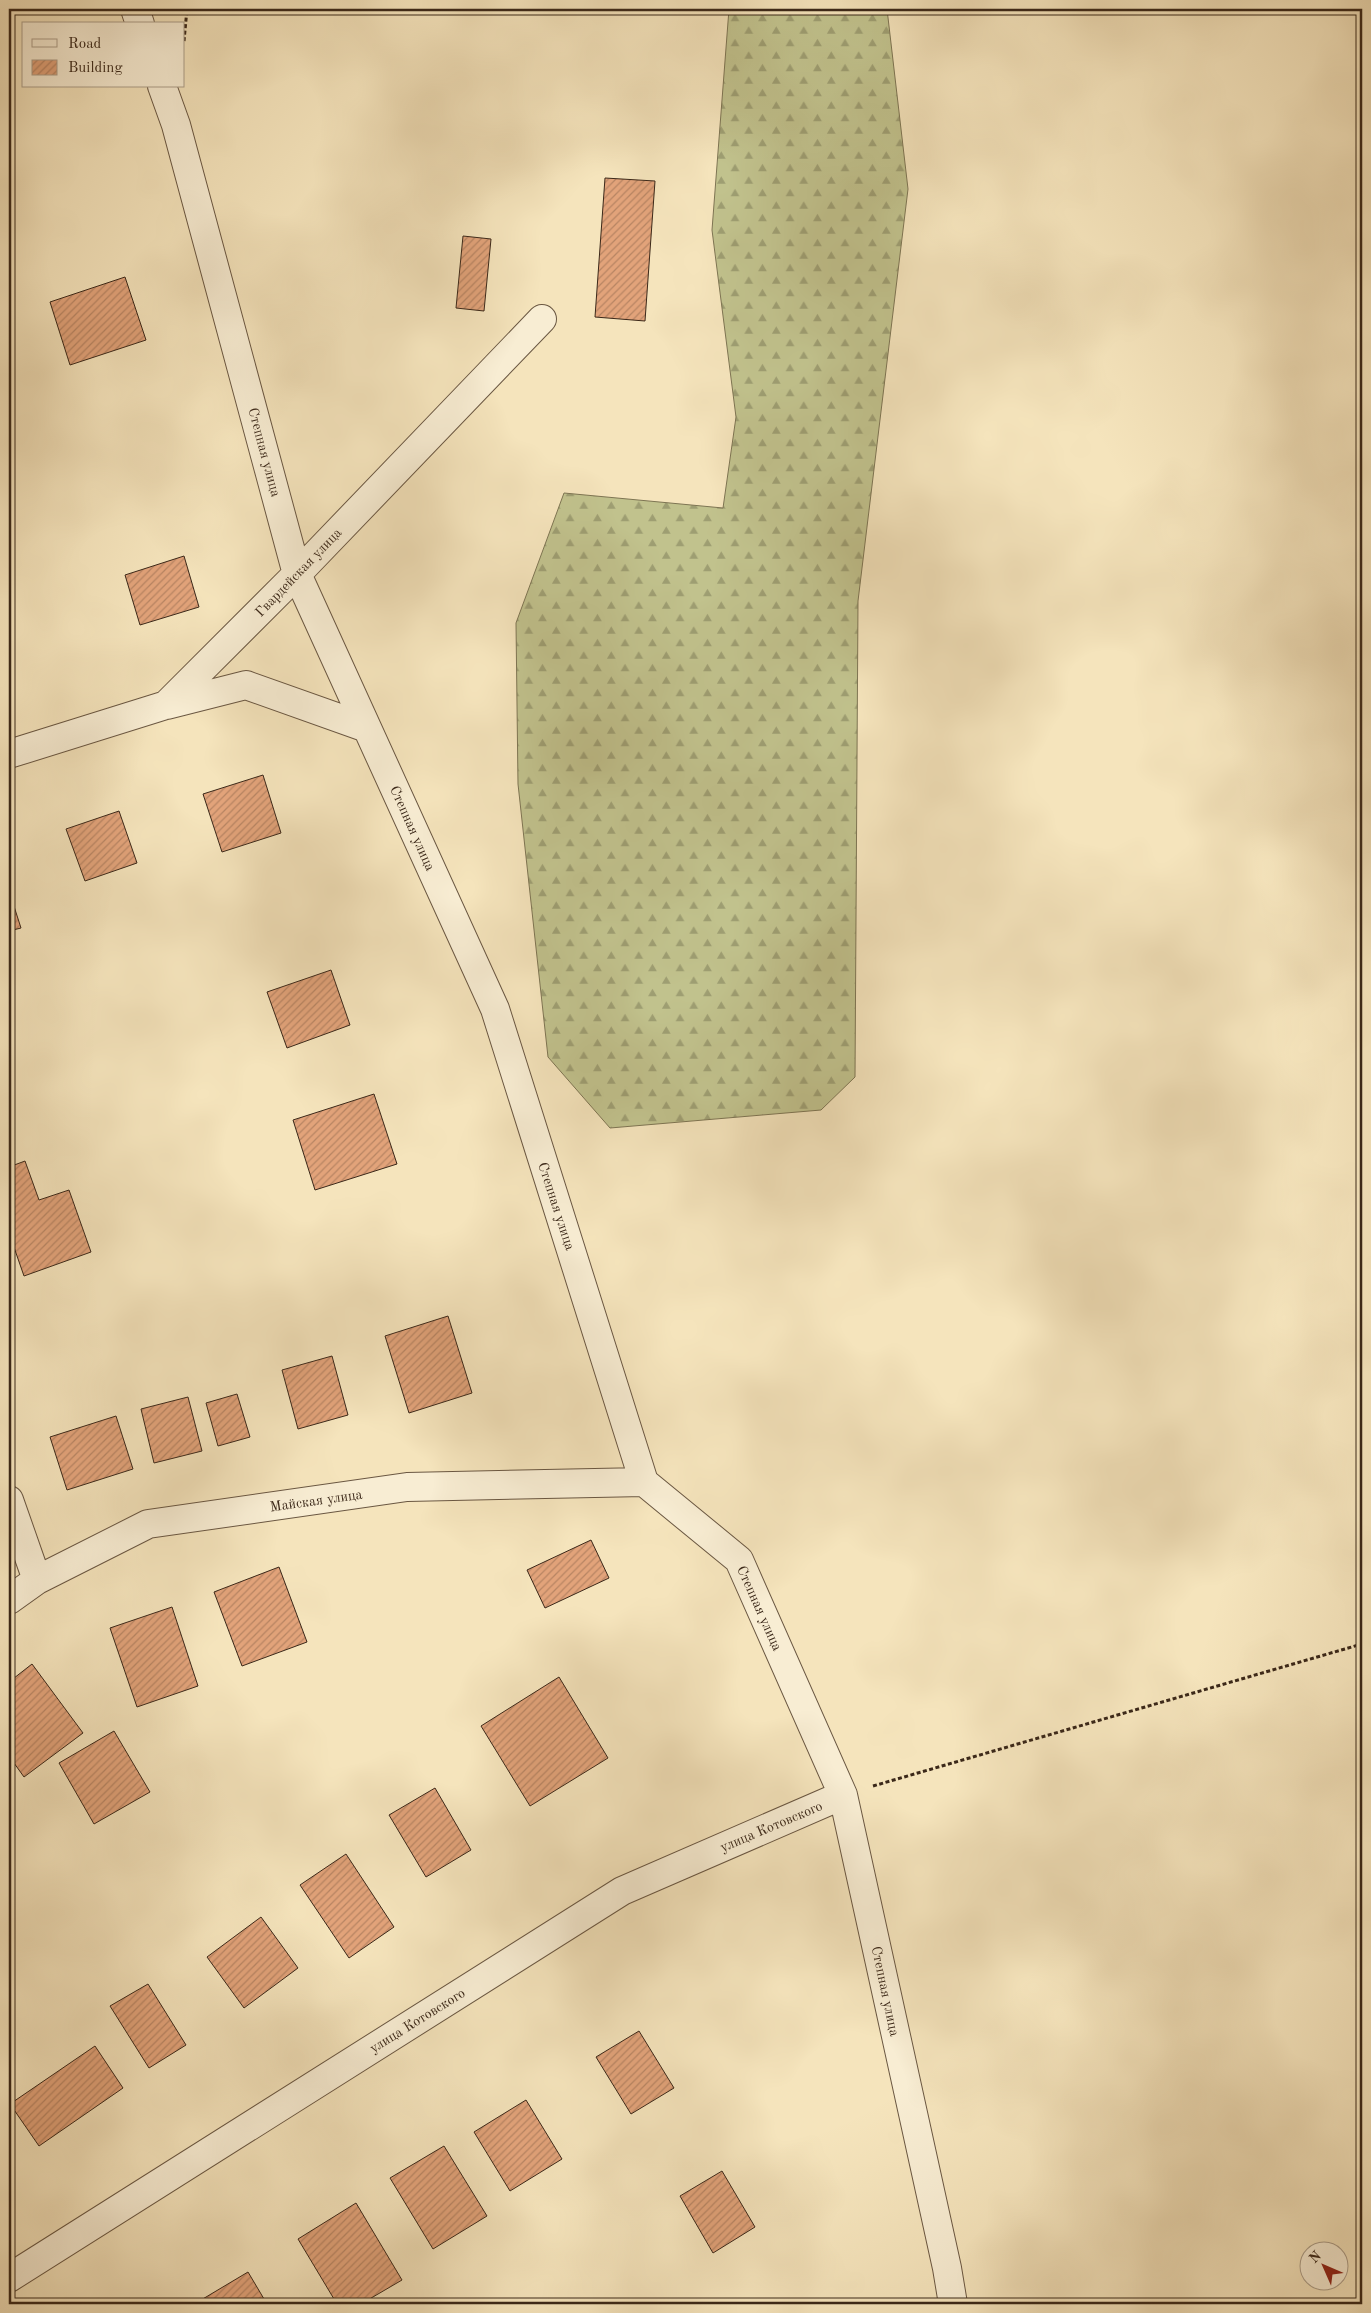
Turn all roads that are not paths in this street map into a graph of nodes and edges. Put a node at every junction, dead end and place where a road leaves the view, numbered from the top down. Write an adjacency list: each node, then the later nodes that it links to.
1 (135, 9): 2 (street)
2 (139, 22)
3 (163, 88): 5 (street, Степная улица)
4 (542, 319): 5 (street, Гвардейская улица)
5 (298, 574): 6 (street, Гвардейская улица); 7 (street, Степная улица)
6 (166, 705): 7 (street); 8 (street, Гвардейская улица)
7 (367, 728): 9 (street, Степная улица)
8 (9, 754)
9 (644, 1482): 11 (street, Майская улица); 13 (street, Степная улица)
10 (9, 1500): 11 (street)
11 (37, 1580): 12 (street, Майская улица)
12 (9, 1600)
13 (843, 1795): 14 (street, улица Котовского); 15 (street, Степная улица)
14 (9, 2278)
15 (953, 2304)

